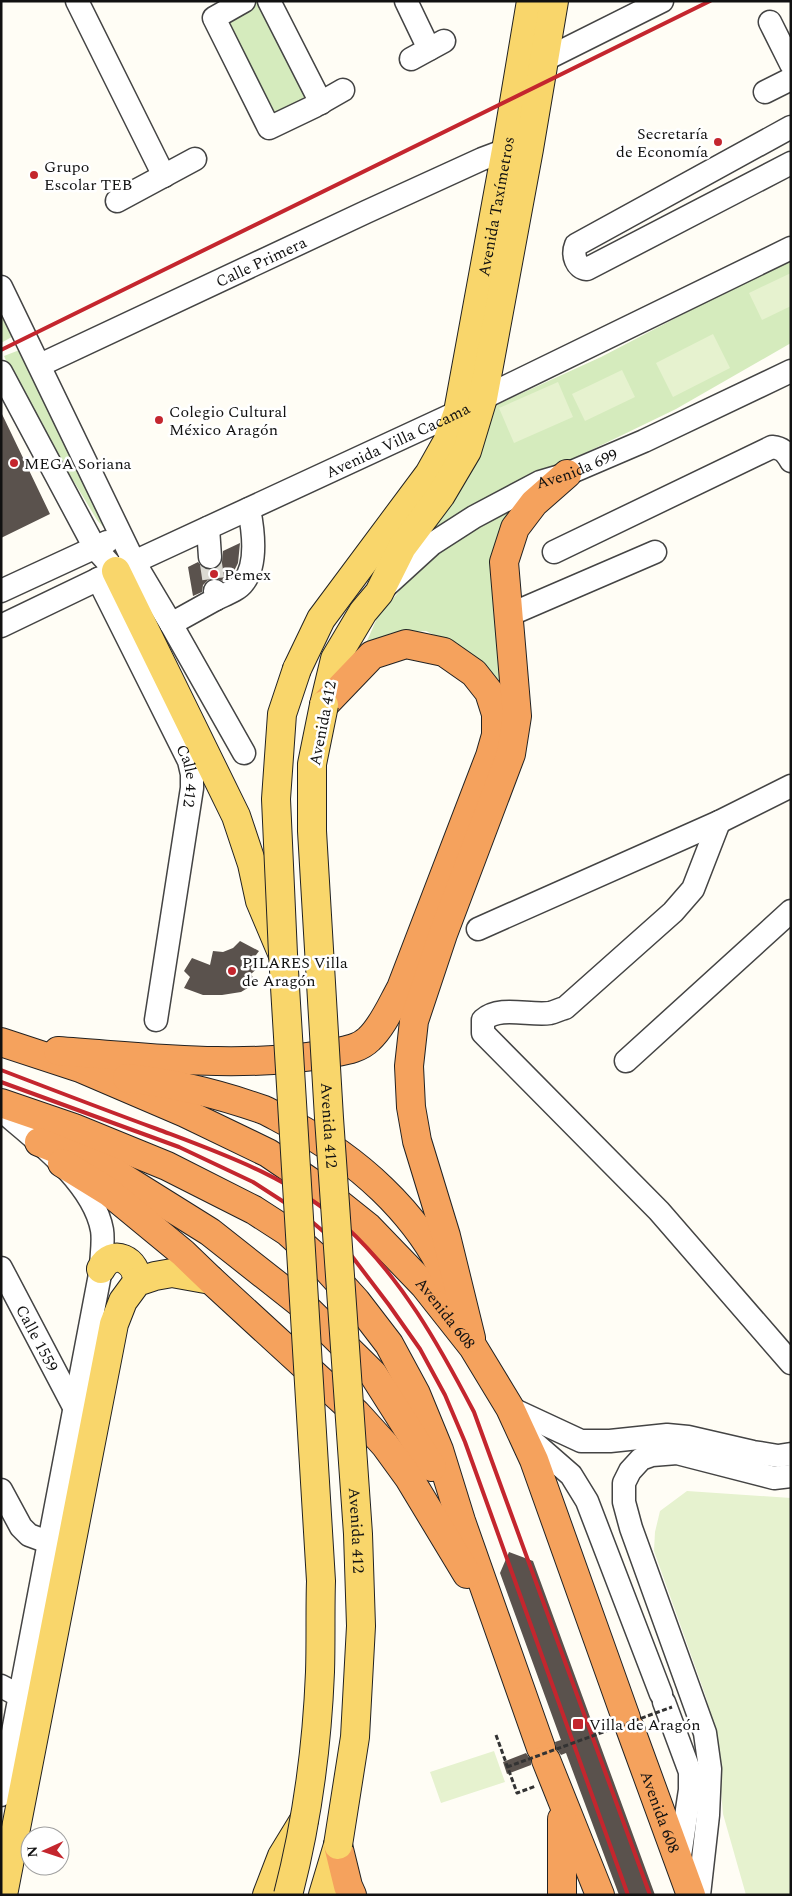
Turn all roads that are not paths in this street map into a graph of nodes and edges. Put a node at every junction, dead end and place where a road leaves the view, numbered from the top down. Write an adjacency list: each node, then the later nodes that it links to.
1 (77, 1): 20 (street)
2 (244, 1): 15 (street)
3 (269, 1): 15 (street)
4 (406, 1): 9 (street)
5 (531, 1): 17 (main road, Avenida Taxímetros)
6 (554, 1): 10 (main road, Avenida Taxímetros)
7 (662, 1): 10 (street)
8 (770, 22): 11 (street)
9 (428, 50)
10 (544, 60): 17 (main road, Avenida Taxímetros)
11 (791, 64)
12 (791, 79): 14 (street)
13 (343, 90): 15 (street)
14 (765, 92)
15 (321, 103)
16 (791, 127): 19 (street)
17 (506, 153): 25 (street, Calle Primera); 28 (main road, Avenida Taxímetros); 29 (main road, Avenida Taxímetros)
18 (195, 159): 20 (street)
19 (791, 163)
20 (164, 176): 21 (street)
21 (117, 200)
22 (791, 248): 28 (street, Avenida Villa Cacama)
23 (1, 287): 25 (street)
24 (791, 355): 30 (street)
25 (40, 365): 35 (street)
26 (791, 371): 30 (street, Avenida 699)
27 (1, 372): 36 (street)
28 (483, 398): 29 (street, Avenida Villa Cacama); 42 (main road, Avenida 412)
29 (458, 412): 33 (street, Avenida Villa Cacama); 52 (main road, bridge)
30 (688, 420): 32 (street, Avenida 699)
31 (791, 461): 37 (street)
32 (567, 474): 42 (street, Avenida 699); 43 (highway)
33 (249, 509): 34 (street, Avenida Villa Cacama); 44 (street)
34 (208, 528): 39 (street); 40 (street, Avenida Villa Cacama)
35 (122, 536): 36 (street); 40 (street)
36 (95, 548): 40 (street); 41 (street)
37 (554, 552)
38 (655, 552): 43 (street)
39 (210, 557)
40 (116, 570): 44 (street); 45 (street, Avenida Villa Cacama); 52 (main road); 53 (street, Calle 412)
41 (1, 591)
42 (379, 593): 46 (main road, Avenida 412)
43 (509, 615): 65 (highway)
44 (171, 624): 47 (street)
45 (1, 626)
46 (324, 705): 54 (highway); 80 (main road, Avenida 412, bridge)
47 (244, 753)
48 (791, 786): 49 (street)
49 (719, 822): 51 (street); 66 (street)
50 (791, 911): 55 (street)
51 (478, 929)
52 (283, 954): 79 (main road, bridge)
53 (156, 1020)
54 (12, 1045): 56 (highway)
55 (626, 1062)
56 (89, 1072): 65 (highway, Avenida 608); 65 (highway)
57 (1, 1103): 73 (highway)
58 (1, 1110): 59 (street)
59 (39, 1142): 60 (street); 73 (highway)
60 (62, 1163): 62 (street); 63 (highway)
61 (1, 1268): 67 (street, Calle 1559)
62 (101, 1269): 64 (main road); 67 (street)
63 (211, 1280): 64 (main road); 75 (highway)
64 (137, 1282): 82 (main road)
65 (473, 1347): 68 (highway, Avenida 608)
66 (791, 1363)
67 (74, 1407): 74 (street)
68 (510, 1408): 69 (highway, Avenida 608); 70 (street)
69 (522, 1433): 81 (highway, Avenida 608); 81 (street)
70 (791, 1454)
71 (791, 1476): 90 (street)
72 (1, 1490): 74 (street)
73 (460, 1521): 75 (highway)
74 (48, 1542): 76 (street)
75 (496, 1620): 78 (highway)
76 (11, 1691): 77 (street)
77 (1, 1795)
78 (561, 1802): 87 (highway); 88 (highway)
79 (306, 1816): 83 (main road); 84 (main road, bridge)
80 (338, 1845): 85 (main road, Avenida 412); 86 (highway)
81 (679, 1862): 89 (highway, Avenida 608)
82 (3, 1895)
83 (267, 1895)
84 (288, 1895)
85 (323, 1895)
86 (352, 1895)
87 (562, 1895)
88 (600, 1895)
89 (691, 1895)
90 (698, 1895)

